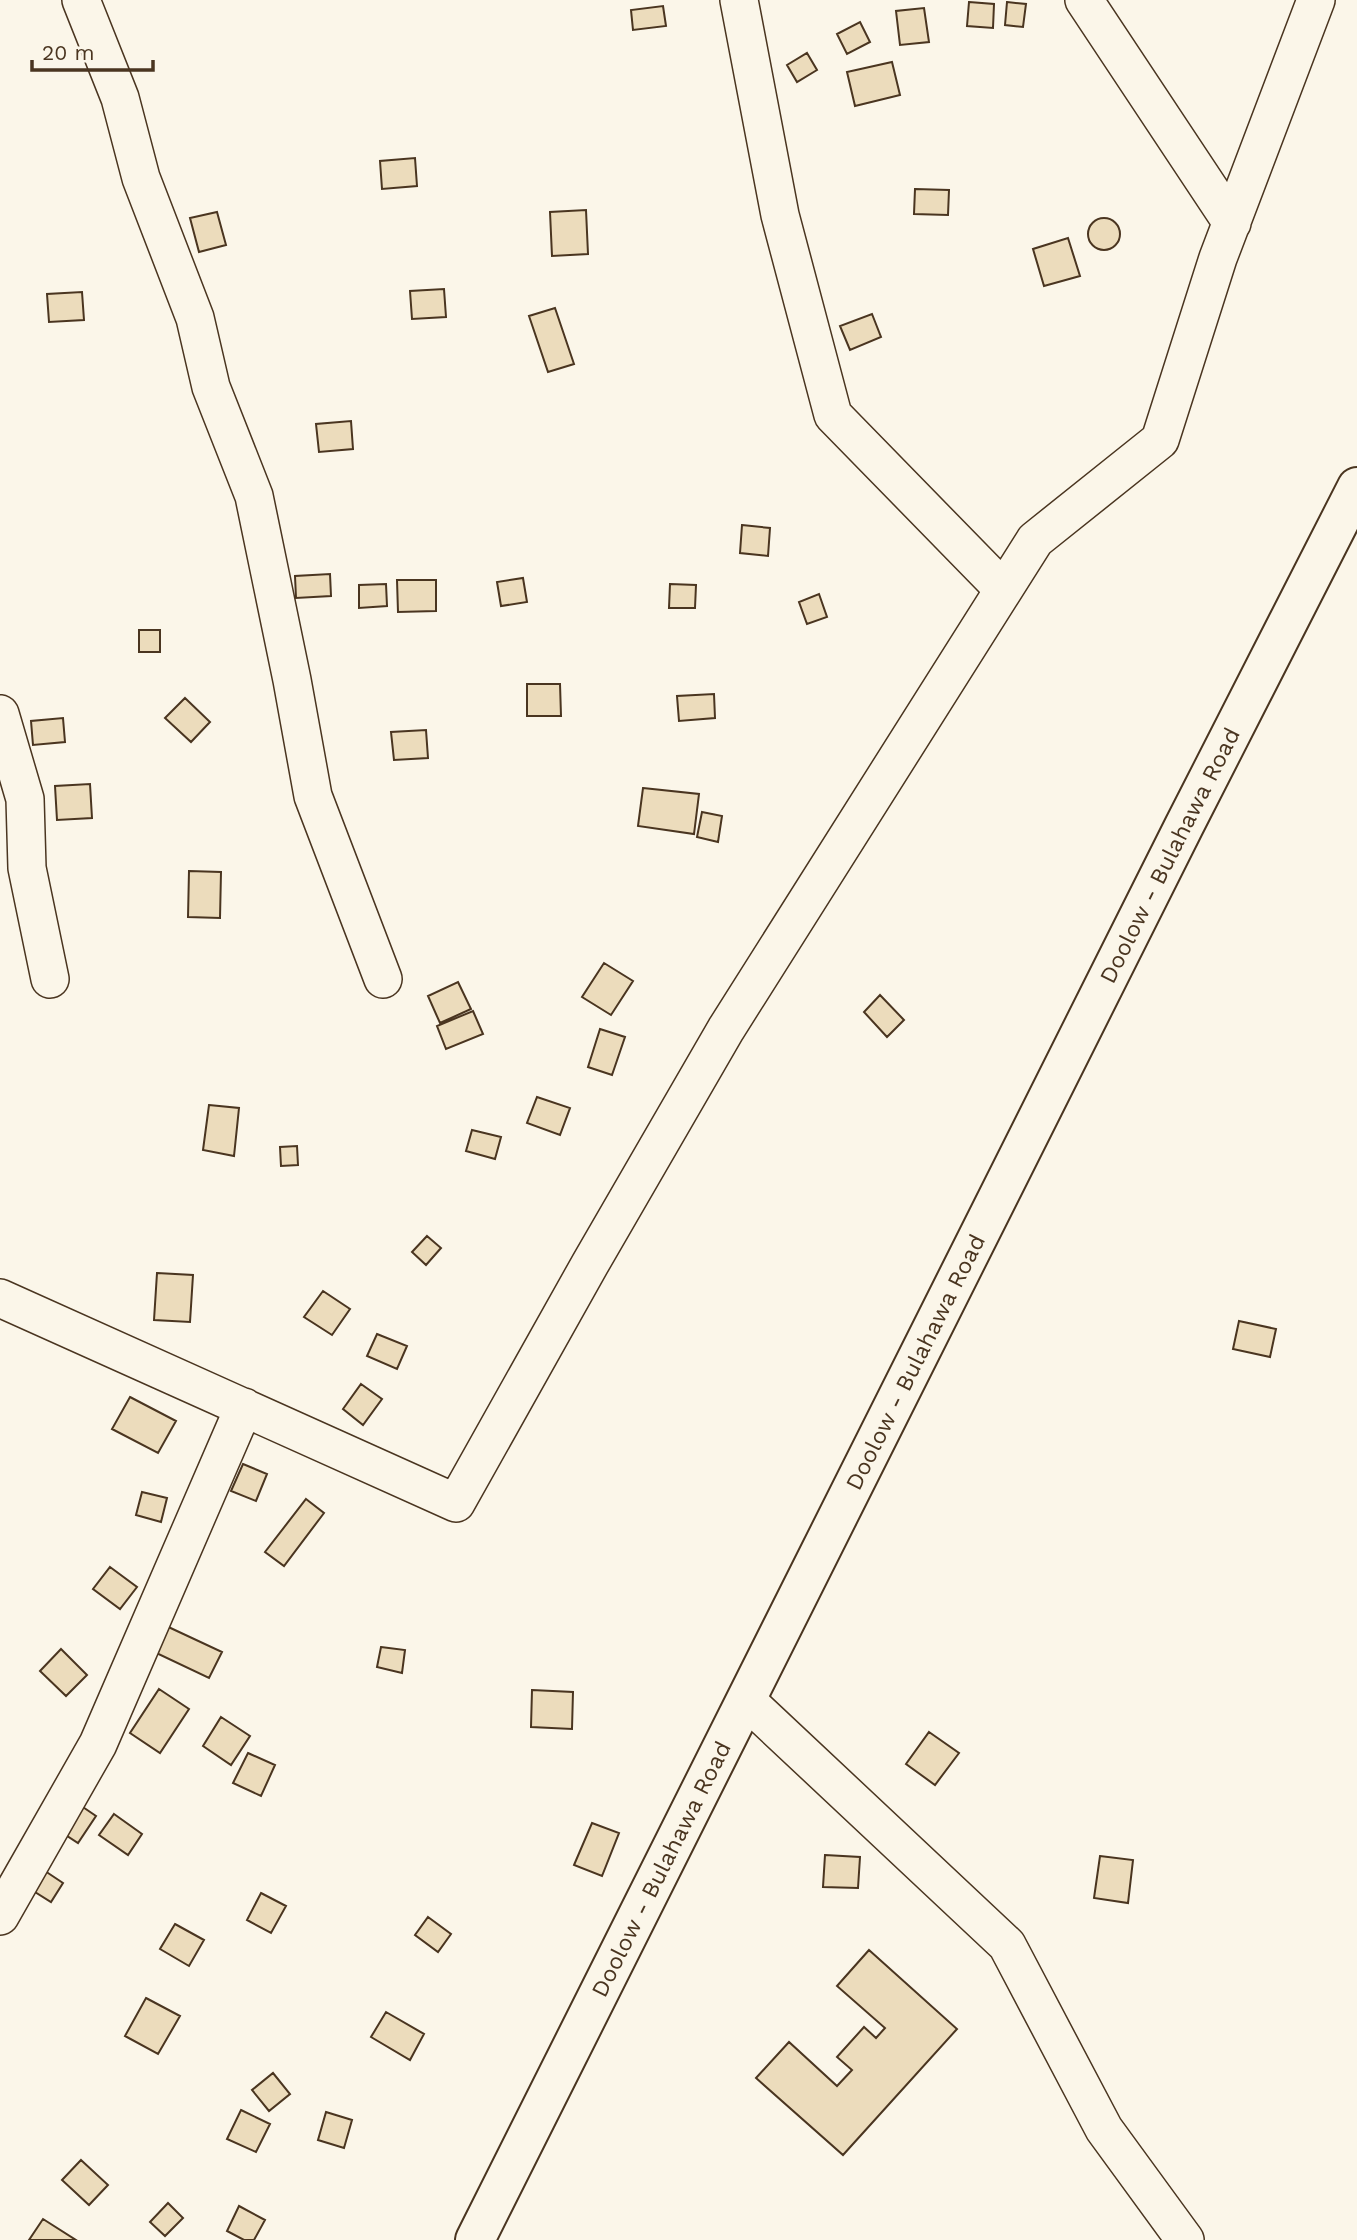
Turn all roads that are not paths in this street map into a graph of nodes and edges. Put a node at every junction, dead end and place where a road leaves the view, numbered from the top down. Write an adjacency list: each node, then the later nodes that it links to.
1 (81, 0): 10 (street)
2 (740, 0): 7 (street)
3 (1084, 0): 5 (street)
4 (1316, 0): 5 (street)
5 (1232, 223): 7 (street)
6 (1357, 487): 13 (main road, Doolow - Bulahawa Road)
7 (1003, 589): 12 (street)
8 (0, 714): 9 (street)
9 (50, 979)
10 (383, 979)
11 (0, 1298): 12 (street)
12 (244, 1407): 14 (street)
13 (746, 1700): 15 (main road, Doolow - Bulahawa Road); 16 (street)
14 (0, 1916)
15 (477, 2238)
16 (1185, 2240)

